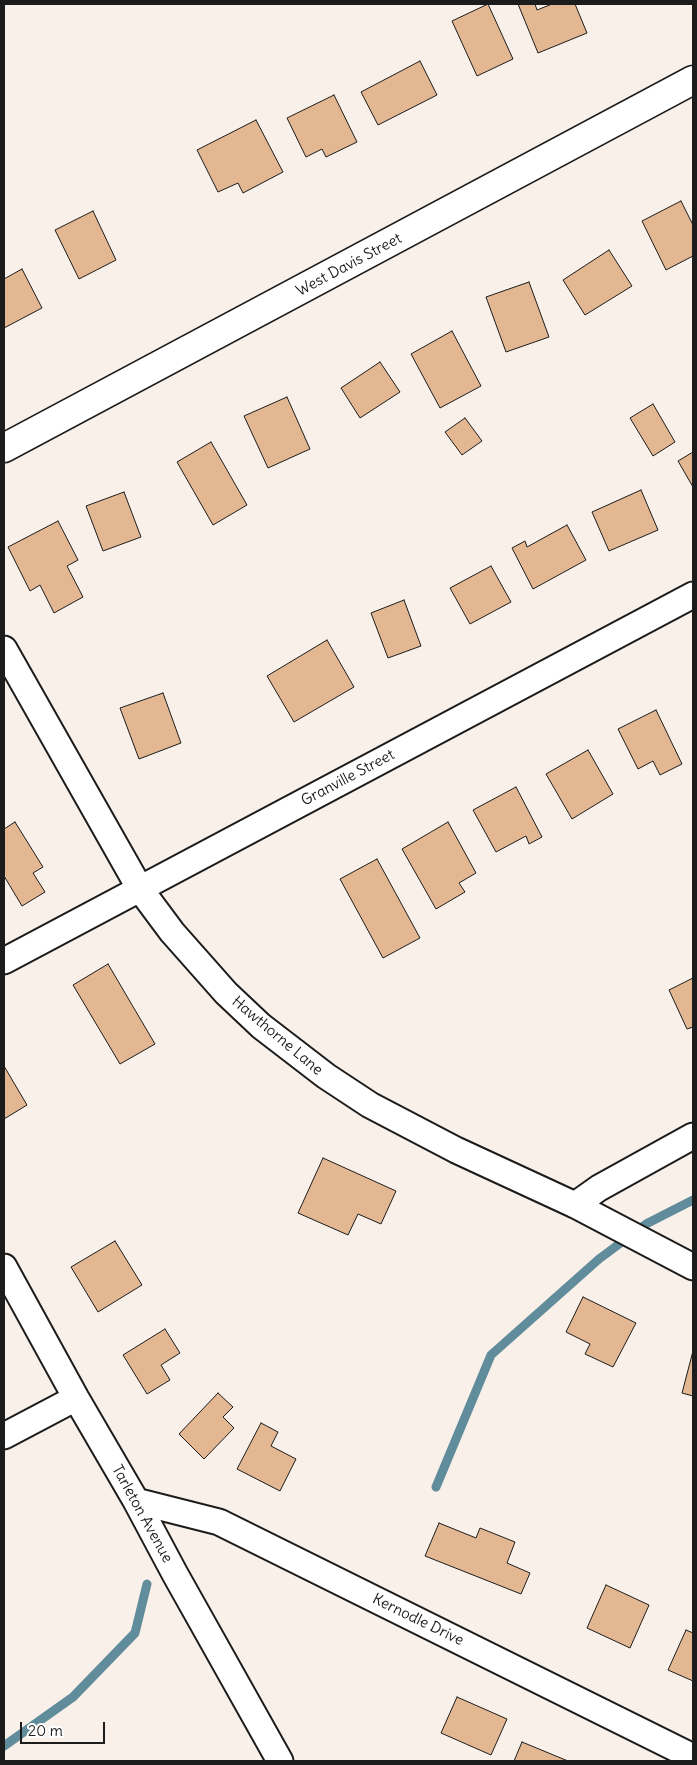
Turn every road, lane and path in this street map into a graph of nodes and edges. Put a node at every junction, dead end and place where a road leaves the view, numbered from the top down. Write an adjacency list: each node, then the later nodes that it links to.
1 (693, 80): 2 (street, West Davis Street)
2 (4, 448)
3 (693, 595): 5 (street, Granville Street)
4 (4, 649): 5 (street, Hawthorne Lane)
5 (140, 889): 6 (street, Granville Street); 8 (street, Hawthorne Lane)
6 (4, 961)
7 (693, 1136): 8 (street)
8 (575, 1206): 10 (street, Hawthorne Lane)
9 (4, 1267): 11 (street, Tarleton Avenue)
10 (693, 1267)
11 (76, 1398): 12 (street); 13 (street, Tarleton Avenue)
12 (4, 1436)
13 (136, 1501): 14 (street, Kernodle Drive); 15 (street, Tarleton Avenue)
14 (693, 1757)
15 (280, 1761)

